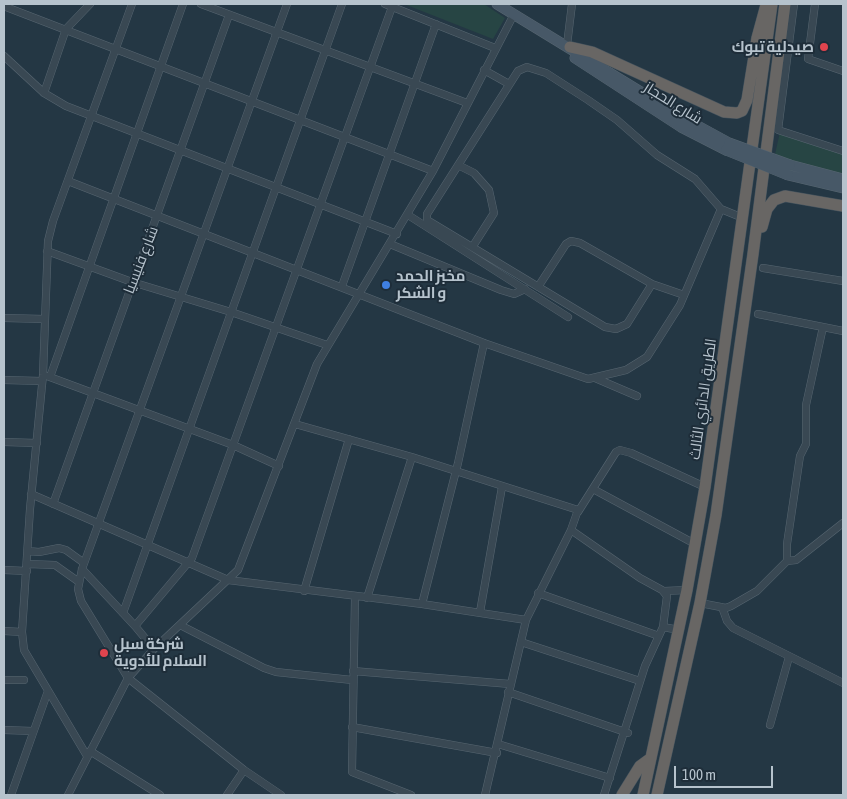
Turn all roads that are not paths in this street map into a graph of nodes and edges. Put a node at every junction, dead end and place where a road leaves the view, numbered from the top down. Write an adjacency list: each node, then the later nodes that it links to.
1 (90, 4): 20 (street)
2 (132, 4): 24 (street)
3 (183, 4): 28 (street)
4 (201, 4): 17 (street)
5 (287, 4): 21 (street)
6 (342, 4): 25 (street)
7 (384, 4): 15 (street)
8 (572, 4): 22 (street)
9 (767, 4): 22 (highway)
10 (772, 4): 59 (highway, الطريق الدائري الثالث)
11 (785, 4): 67 (highway, الطريق الدائري الثالث)
12 (794, 4): 43 (street)
13 (815, 4): 30 (street)
14 (501, 6): 18 (main road, شارع الحجاز); 22 (main road, شارع الحجاز)
15 (392, 7): 19 (street); 27 (street)
16 (5, 8): 20 (street)
17 (228, 15): 21 (street); 32 (street, شارع فنيسيا)
18 (512, 18): 23 (street); 41 (main road, شارع الحجاز)
19 (436, 24): 23 (street); 31 (street)
20 (66, 29): 24 (street); 34 (street)
21 (278, 32): 25 (street); 35 (street)
22 (568, 46): 41 (main road, شارع الحجاز)
23 (495, 48): 29 (street)
24 (116, 50): 28 (street); 37 (street)
25 (326, 50): 27 (street); 38 (street)
26 (4, 56): 34 (street)
27 (370, 66): 31 (street); 40 (street)
28 (160, 68): 32 (street); 39 (street)
29 (484, 70): 33 (street); 36 (street)
30 (843, 71)
31 (415, 83): 36 (street); 44 (street)
32 (204, 84): 35 (street); 42 (street, شارع فنيسيا)
33 (509, 84): 45 (street); 56 (street)
34 (44, 93): 37 (street)
35 (252, 102): 38 (street); 46 (street)
36 (467, 103): 47 (street)
37 (92, 118): 39 (street); 50 (street)
38 (301, 119): 40 (street); 51 (street)
39 (137, 134): 42 (street); 53 (street)
40 (345, 136): 44 (street); 54 (street)
41 (728, 147): 48 (main road, شارع الحجاز, bridge)
42 (180, 151): 46 (street); 58 (street, شارع فنيسيا)
43 (843, 151)
44 (390, 153): 47 (street); 60 (street)
45 (458, 165): 64 (street); 64 (street)
46 (228, 169): 51 (street); 61 (street)
47 (433, 170): 57 (street)
48 (789, 170): 49 (main road, شارع الحجاز); 52 (main road, شارع الحجاز)
49 (843, 179)
50 (68, 181): 53 (street); 65 (street)
51 (276, 187): 54 (street); 66 (street)
52 (843, 188)
53 (113, 200): 58 (street); 68 (street)
54 (321, 205): 60 (street); 70 (street)
55 (843, 206): 67 (highway)
56 (721, 209): 59 (street); 78 (street)
57 (408, 214): 62 (street); 76 (street)
58 (157, 216): 61 (street); 72 (street, شارع فنيسيا)
59 (743, 218): 106 (highway, الطريق الدائري الثالث)
60 (364, 221): 62 (street); 74 (street)
61 (204, 234): 66 (street); 79 (street)
62 (397, 234): 63 (street)
63 (390, 244): 76 (street); 77 (street)
64 (473, 246): 75 (street)
65 (47, 251): 68 (street); 84 (street)
66 (253, 252): 70 (street); 80 (street)
67 (753, 254): 132 (highway, الطريق الدائري الثالث)
68 (88, 266): 72 (street); 90 (street)
69 (763, 268): 71 (street)
70 (295, 269): 74 (street); 86 (street)
71 (843, 281)
72 (132, 282): 79 (street); 93 (street, شارع فنيسيا)
73 (652, 284): 75 (street); 75 (street); 78 (street)
74 (342, 286): 77 (street)
75 (538, 287)
76 (525, 289): 82 (street)
77 (360, 293): 88 (street); 89 (street)
78 (684, 295): 91 (street)
79 (180, 298): 80 (street); 95 (street)
80 (231, 312): 86 (street); 97 (street)
81 (758, 314): 85 (street)
82 (568, 317)
83 (4, 318): 84 (street)
84 (46, 319): 90 (street)
85 (823, 327): 87 (street); 116 (street)
86 (275, 329): 89 (street); 101 (street)
87 (843, 332)
88 (484, 343): 91 (street); 104 (street)
89 (327, 345): 96 (street)
90 (45, 378): 92 (street); 93 (street); 100 (street)
91 (595, 378): 94 (street)
92 (4, 380)
93 (93, 393): 95 (street); 109 (street, شارع فنيسيا)
94 (637, 396)
95 (140, 411): 97 (street); 112 (street)
96 (295, 424): 98 (street); 103 (street)
97 (189, 429): 101 (street); 115 (street)
98 (349, 439): 102 (street); 126 (street)
99 (4, 442): 100 (street)
100 (37, 442): 108 (street)
101 (233, 445): 103 (street); 120 (street)
102 (412, 457): 104 (street); 131 (street)
103 (279, 466): 124 (street)
104 (456, 472): 105 (street); 133 (street)
105 (502, 487): 110 (street); 135 (street)
106 (705, 487): 107 (street); 114 (highway, الطريق الدائري الثالث)
107 (593, 489): 110 (street); 114 (street)
108 (31, 494): 109 (street); 117 (street)
109 (53, 504): 112 (street)
110 (578, 512): 113 (street)
111 (843, 524): 118 (street)
112 (100, 525): 115 (street); 121 (street)
113 (570, 530): 128 (street); 129 (street)
114 (695, 544): 127 (highway, الطريق الدائري الثالث)
115 (146, 545): 120 (street); 136 (street)
116 (787, 548): 118 (street); 119 (street)
117 (28, 551): 121 (street); 122 (street)
118 (796, 560): 119 (street)
119 (787, 561): 134 (street)
120 (189, 563): 124 (street); 139 (street)
121 (83, 566): 125 (street); 136 (street)
122 (28, 568): 123 (street); 125 (street); 143 (street)
123 (4, 570)
124 (228, 580): 126 (street); 138 (street)
125 (79, 582): 149 (street)
126 (304, 590): 130 (street)
127 (687, 590): 128 (street); 141 (highway, الطريق الدائري الثالث)
128 (664, 591): 140 (street)
129 (538, 593): 137 (street); 144 (street)
130 (355, 597): 131 (street); 148 (street)
131 (367, 598): 133 (street)
132 (700, 603): 134 (street); 179 (highway, الطريق الدائري الثالث)
133 (422, 604): 135 (street)
134 (722, 607): 147 (street)
135 (480, 612): 137 (street)
136 (123, 613): 139 (street)
137 (526, 620): 145 (street)
138 (180, 625): 146 (street); 152 (street)
139 (135, 626): 146 (street)
140 (663, 627): 141 (street); 144 (street)
141 (679, 630): 166 (highway, الطريق الدائري الثالث)
142 (4, 631): 143 (street)
143 (22, 632): 156 (street)
144 (659, 636): 153 (street)
145 (521, 642): 153 (street); 155 (street)
146 (154, 649): 149 (street)
147 (789, 657): 154 (street); 158 (street)
148 (353, 671): 152 (street); 155 (street)
149 (128, 678): 165 (street); 167 (street)
150 (4, 680): 151 (street)
151 (24, 680)
152 (352, 680): 159 (street)
153 (640, 681): 162 (street)
154 (843, 683)
155 (510, 684): 157 (street)
156 (48, 691): 161 (street); 165 (street)
157 (508, 692): 162 (street); 163 (street)
158 (770, 725)
159 (352, 727): 164 (street); 174 (street)
160 (4, 730): 161 (street)
161 (33, 731): 169 (street)
162 (627, 732): 168 (street)
163 (498, 744): 164 (street); 168 (street)
164 (497, 753): 175 (street)
165 (89, 754): 170 (street); 171 (street)
166 (651, 758): 177 (highway); 178 (highway, الطريق الدائري الثالث)
167 (244, 770): 172 (street); 173 (street)
168 (610, 778): 176 (street)
169 (11, 795)
170 (68, 795)
171 (160, 795)
172 (227, 795)
173 (281, 795)
174 (411, 795)
175 (485, 795)
176 (604, 795)
177 (622, 795)
178 (643, 795)
179 (658, 795)

